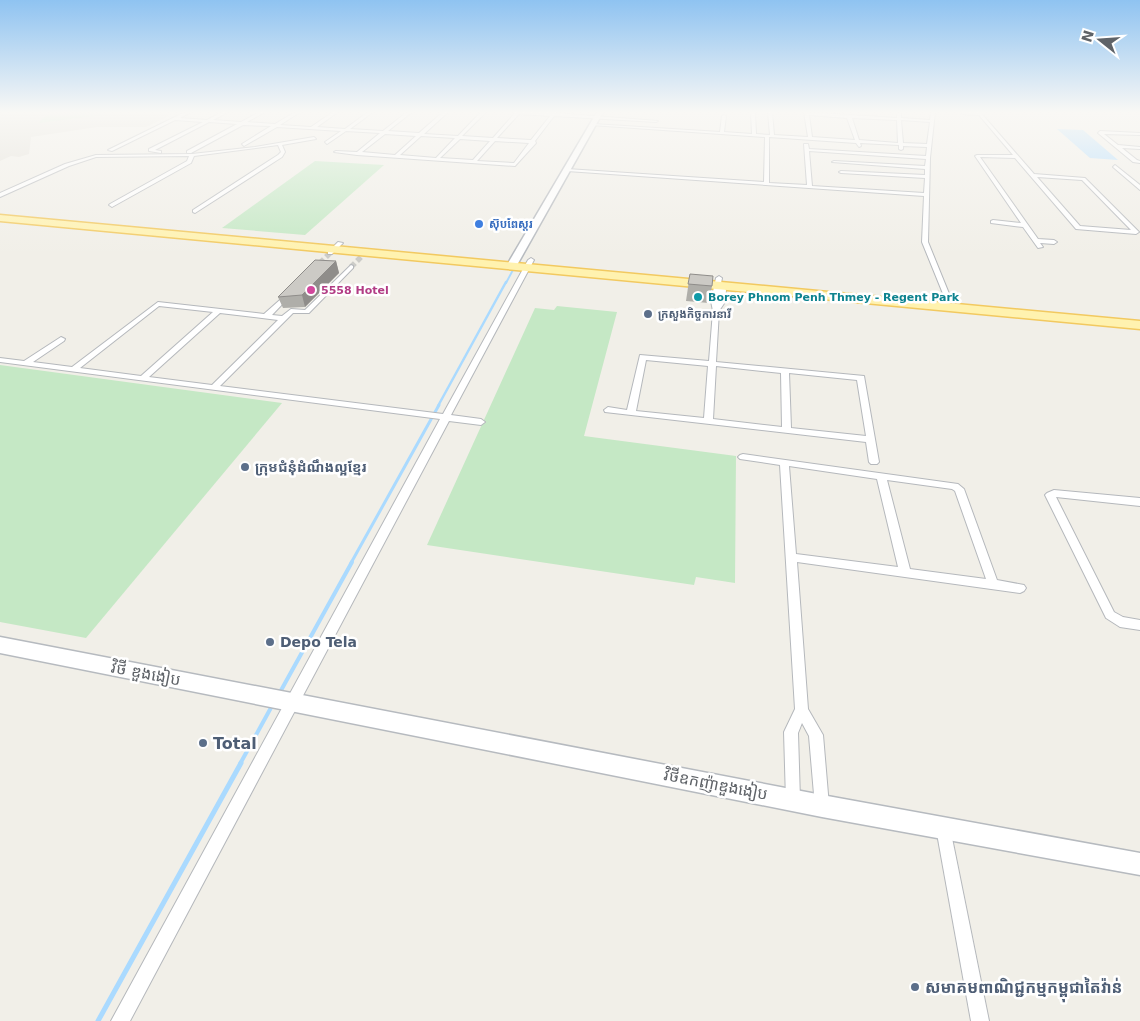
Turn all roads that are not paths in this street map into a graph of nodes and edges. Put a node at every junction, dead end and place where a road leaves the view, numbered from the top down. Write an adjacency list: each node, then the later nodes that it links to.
1 (85, 160): 28 (street)
2 (89, 160): 30 (street)
3 (190, 160): 31 (street)
4 (274, 160): 32 (street)
5 (431, 160): 6 (street)
6 (436, 160): 15 (street)
7 (476, 160): 15 (street)
8 (519, 160): 15 (street)
9 (572, 160): 21 (street)
10 (768, 160): 25 (street)
11 (808, 160): 26 (street)
12 (928, 160): 20 (street)
13 (979, 160): 36 (street)
14 (1019, 160): 23 (street)
15 (474, 162)
16 (834, 162): 20 (street)
17 (1136, 163): 19 (street)
18 (1125, 166): 27 (street)
19 (1140, 167)
20 (928, 168): 24 (street)
21 (567, 170): 25 (street); 41 (street)
22 (841, 172): 24 (street)
23 (1032, 175): 23 (street)
24 (927, 177): 29 (street)
25 (766, 184): 26 (street)
26 (810, 187): 29 (street)
27 (1140, 188)
28 (0, 195)
29 (926, 195): 46 (street)
30 (0, 199)
31 (112, 205)
32 (195, 211)
33 (0, 213): 40 (main road)
34 (0, 218): 40 (main road)
35 (993, 222): 36 (street)
36 (1024, 225): 37 (street)
37 (1035, 240): 38 (street); 39 (street)
38 (1054, 242)
39 (1040, 247)
40 (335, 248): 41 (main road); 41 (main road)
41 (514, 262): 42 (main road)
42 (529, 264): 44 (main road); 65 (street)
43 (347, 269): 49 (street)
44 (719, 281): 46 (main road); 53 (main road); 57 (street)
45 (298, 285): 47 (street)
46 (949, 301): 51 (main road)
47 (273, 309): 49 (street); 50 (street)
48 (218, 311): 50 (street); 59 (street); 61 (street)
49 (291, 311): 52 (street)
50 (266, 316): 52 (street)
51 (1140, 317)
52 (283, 318): 62 (street)
53 (1140, 326)
54 (60, 339): 56 (street)
55 (4, 360): 56 (street); 58 (street)
56 (26, 363): 59 (street)
57 (712, 364): 60 (street); 64 (street); 67 (street)
58 (0, 367)
59 (74, 370): 61 (street)
60 (785, 371): 68 (street); 69 (street)
61 (143, 378): 62 (street)
62 (214, 387): 65 (street)
63 (608, 410): 64 (street)
64 (631, 413): 67 (street)
65 (446, 417): 66 (street); 81 (street)
66 (481, 422)
67 (708, 422): 68 (street)
68 (787, 431): 69 (street)
69 (871, 440): 72 (street)
70 (743, 457): 71 (street)
71 (784, 462): 73 (street); 75 (street)
72 (874, 462)
73 (881, 475): 76 (street); 77 (street)
74 (1139, 504): 79 (street)
75 (790, 557): 76 (street); 82 (street)
76 (905, 572): 77 (street)
77 (993, 584): 78 (street)
78 (1020, 588)
79 (1140, 625)
80 (0, 645): 81 (street, វិថី ឌួងងៀប)
81 (289, 701): 83 (street, វិថីឧកញ៉ាឌួងងៀប); 87 (street)
82 (802, 710): 83 (street); 84 (street)
83 (792, 800): 84 (street, វិថីឧកញ៉ាឌួងងៀប)
84 (822, 806): 85 (street, វិថីឧកញ៉ាឌួងងៀប)
85 (943, 828): 86 (street, វិថីឧកញ៉ាឌួងងៀប); 88 (street)
86 (1140, 864)
87 (120, 1021)
88 (980, 1021)

